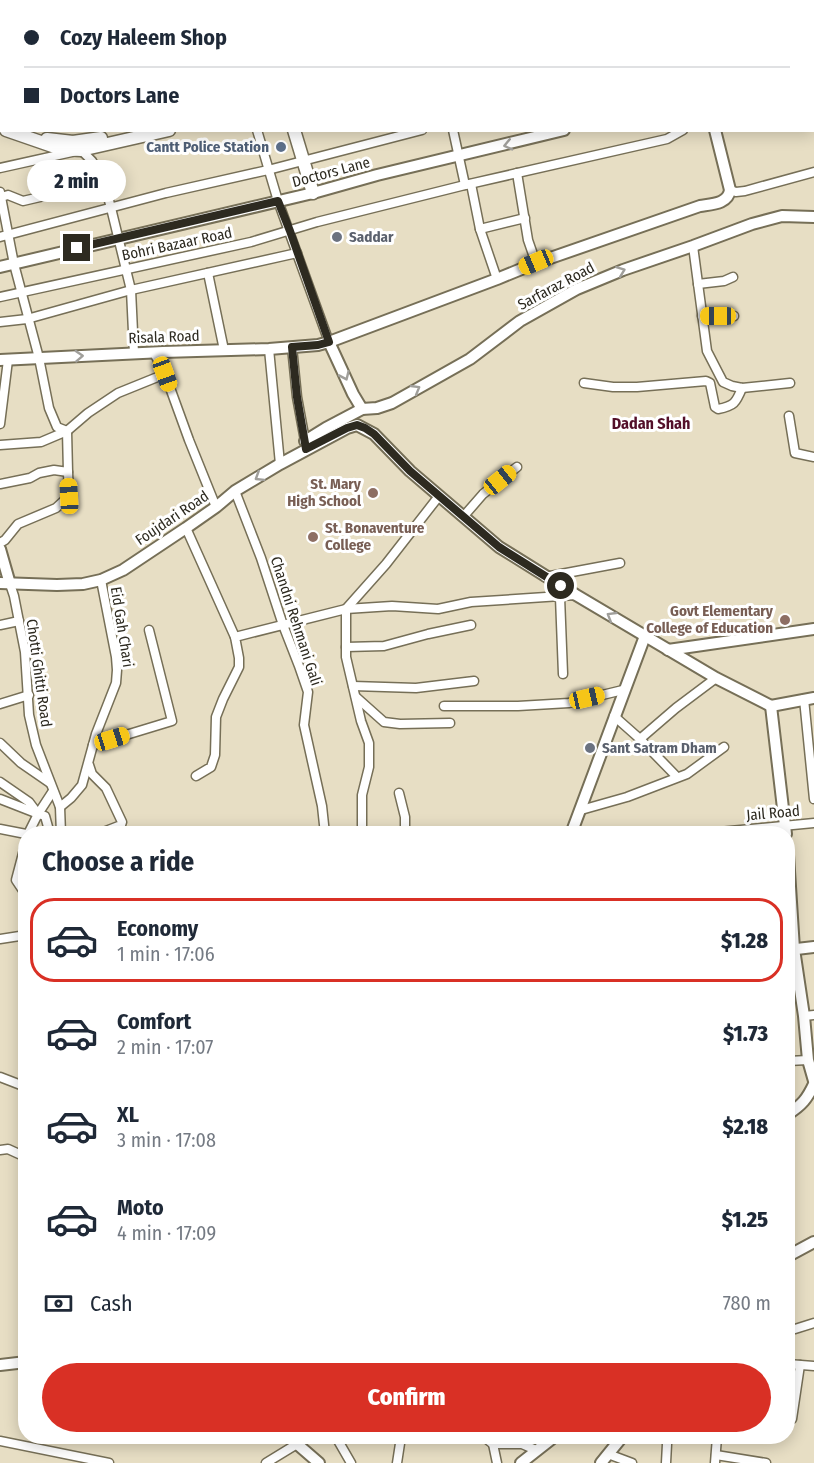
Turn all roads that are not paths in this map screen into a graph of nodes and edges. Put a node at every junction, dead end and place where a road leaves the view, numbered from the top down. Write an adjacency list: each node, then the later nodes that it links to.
1 (12, 132): 12 (main road)
2 (23, 132): 3 (main road)
3 (132, 132)
4 (160, 132): 12 (main road)
5 (257, 132): 16 (street)
6 (295, 132): 14 (main road)
7 (414, 132): 14 (street)
8 (453, 132): 13 (street)
9 (556, 132): 13 (street, Doctors Lane, one-way to 13)
10 (679, 132): 18 (street, Bohri Bazaar Road)
11 (716, 132): 21 (street)
12 (81, 150): 15 (street); 19 (street)
13 (458, 156): 20 (street); 22 (street, Doctors Lane)
14 (304, 161): 16 (street); 22 (main road)
15 (0, 168)
16 (268, 170): 24 (street); 25 (street)
17 (814, 172): 21 (street)
18 (517, 173): 20 (street, Bohri Bazaar Road); 26 (street)
19 (104, 182): 23 (street); 25 (street)
20 (468, 185): 28 (street); 29 (street, Bohri Bazaar Road)
21 (730, 190): 34 (street, Risala Road)
22 (313, 193): 24 (street, Doctors Lane)
23 (1, 194): 30 (street)
24 (278, 201): 29 (street); 31 (street, Doctors Lane)
25 (111, 208): 30 (street); 31 (street)
26 (525, 218): 28 (street); 34 (street)
27 (814, 218): 32 (street, Sarfaraz Road)
28 (480, 229): 40 (street)
29 (290, 231): 33 (street); 37 (street, Bohri Bazaar Road)
30 (4, 236): 35 (street)
31 (118, 238): 35 (street, Doctors Lane); 37 (street)
32 (693, 246): 41 (street); 61 (street, Sarfaraz Road, one-way to 32)
33 (297, 254): 38 (street); 49 (street)
34 (536, 262): 40 (street, Risala Road)
35 (14, 264): 36 (street, Doctors Lane); 43 (street)
36 (0, 267)
37 (127, 269): 42 (street); 43 (street, Bohri Bazaar Road)
38 (208, 273): 42 (street); 52 (street)
39 (733, 277): 41 (street)
40 (498, 279): 49 (street, Risala Road)
41 (698, 284): 45 (street)
42 (131, 290): 47 (street); 53 (street)
43 (21, 292): 44 (street, Bohri Bazaar Road); 47 (street)
44 (0, 297)
45 (702, 316): 46 (street); 60 (street)
46 (735, 316)
47 (27, 319): 48 (street); 55 (street)
48 (0, 322)
49 (329, 342): 50 (street, Risala Road); 61 (street, one-way to 61)
50 (292, 347): 51 (street, Risala Road); 66 (street)
51 (269, 349): 52 (street, Risala Road); 68 (street)
52 (224, 350): 54 (street, Risala Road)
53 (134, 353): 54 (street, Risala Road); 55 (street, Risala Road, one-way to 53)
54 (154, 353): 57 (street)
55 (39, 358): 56 (street, Risala Road); 64 (street)
56 (4, 360): 63 (street)
57 (165, 374): 64 (street); 74 (street)
58 (584, 383): 60 (street)
59 (790, 383): 60 (street)
60 (742, 388)
61 (362, 409): 66 (street, Sarfaraz Road)
62 (789, 416): 67 (street)
63 (0, 424)
64 (67, 431): 65 (street); 70 (street)
65 (0, 445)
66 (306, 445): 68 (street, Foujdari Road); 73 (street, Foujdari Road)
67 (814, 457)
68 (280, 464): 72 (street, Foujdari Road, one-way to 72)
69 (517, 467): 75 (street)
70 (68, 472): 71 (street); 77 (street)
71 (0, 482)
72 (235, 491): 74 (street, Foujdari Road); 88 (street, Chandni Rehmani Gali)
73 (439, 496): 75 (street); 85 (street)
74 (216, 507): 76 (street, Foujdari Road)
75 (463, 517): 80 (street)
76 (186, 528): 81 (street, Foujdari Road); 93 (street)
77 (0, 543)
78 (0, 549): 82 (street)
79 (620, 563): 80 (street)
80 (545, 576): 83 (street)
81 (101, 580): 82 (street, Foujdari Road); 111 (street, Eid Gah Chari)
82 (5, 584): 86 (street, Chotti Ghitti Road)
83 (576, 595): 84 (street); 92 (street, one-way to 83)
84 (560, 597): 85 (street); 96 (street)
85 (346, 609): 88 (street); 94 (street)
86 (19, 621): 87 (street); 101 (street, Chotti Ghitti Road)
87 (0, 625)
88 (283, 625): 93 (street); 129 (street, Chandni Rehmani Gali)
89 (471, 625): 94 (street)
90 (814, 629): 95 (street)
91 (149, 630): 111 (street)
92 (645, 636): 95 (street); 100 (street)
93 (235, 637): 114 (street)
94 (346, 647): 99 (street)
95 (668, 650): 97 (street)
96 (563, 674)
97 (716, 678): 106 (street); 109 (street)
98 (474, 681): 99 (street)
99 (353, 686): 102 (street)
100 (624, 690): 105 (street); 107 (street)
101 (29, 695): 104 (street); 117 (street, Chotti Ghitti Road)
102 (356, 697): 108 (street); 130 (street)
103 (809, 699): 106 (street); 120 (street)
104 (0, 704)
105 (444, 706)
106 (771, 706): 133 (street)
107 (614, 716): 109 (street); 122 (street)
108 (450, 723)
109 (640, 739): 115 (street)
110 (0, 743): 117 (street)
111 (93, 745): 113 (street, Eid Gah Chari)
112 (724, 747): 115 (street)
113 (88, 765): 121 (street, Eid Gah Chari); 128 (street)
114 (196, 776)
115 (677, 777): 122 (street)
116 (0, 782): 123 (street)
117 (52, 787): 121 (street, Chotti Ghitti Road); 123 (street)
118 (399, 793): 131 (street)
119 (0, 799): 123 (street)
120 (814, 799)
121 (60, 807): 127 (street, Chotti Ghitti Road)
122 (581, 810): 132 (street)
123 (38, 814): 125 (street); 126 (street)
124 (814, 823): 134 (street, Jail Road)
125 (31, 826)
126 (48, 826)
127 (61, 826)
128 (118, 826)
129 (324, 826)
130 (362, 826)
131 (405, 826)
132 (574, 826)
133 (785, 826)
134 (795, 828)
135 (0, 829): 136 (street)
136 (18, 832)
137 (18, 936): 138 (street)
138 (0, 939)
139 (814, 947): 140 (street)
140 (795, 949)
141 (795, 965): 142 (street)
142 (809, 1016): 143 (street)
143 (808, 1059): 144 (street); 146 (street)
144 (795, 1060)
145 (0, 1077): 147 (street)
146 (814, 1082): 148 (street)
147 (18, 1084)
148 (795, 1110)
149 (0, 1150): 150 (street)
150 (18, 1154)
151 (814, 1242): 152 (street)
152 (795, 1252)
153 (814, 1323): 154 (street)
154 (795, 1329)
155 (18, 1363): 156 (street)
156 (0, 1365)
157 (795, 1365): 158 (street)
158 (800, 1365): 159 (street); 160 (street)
159 (814, 1366)
160 (795, 1399)
161 (0, 1441): 175 (street)
162 (289, 1444): 176 (street)
163 (297, 1444): 177 (street)
164 (340, 1444): 178 (street)
165 (400, 1444): 179 (street)
166 (493, 1444): 180 (street)
167 (526, 1444): 172 (street)
168 (544, 1444): 172 (street)
169 (616, 1444): 173 (street)
170 (667, 1444): 183 (street)
171 (716, 1444): 174 (street)
172 (536, 1450): 181 (street)
173 (605, 1458): 182 (street)
174 (715, 1459): 185 (street)
175 (109, 1463)
176 (266, 1463)
177 (319, 1463)
178 (351, 1463)
179 (397, 1463)
180 (497, 1463)
181 (521, 1463)
182 (632, 1463)
183 (665, 1463): 184 (street)
184 (671, 1463)
185 (766, 1463)

